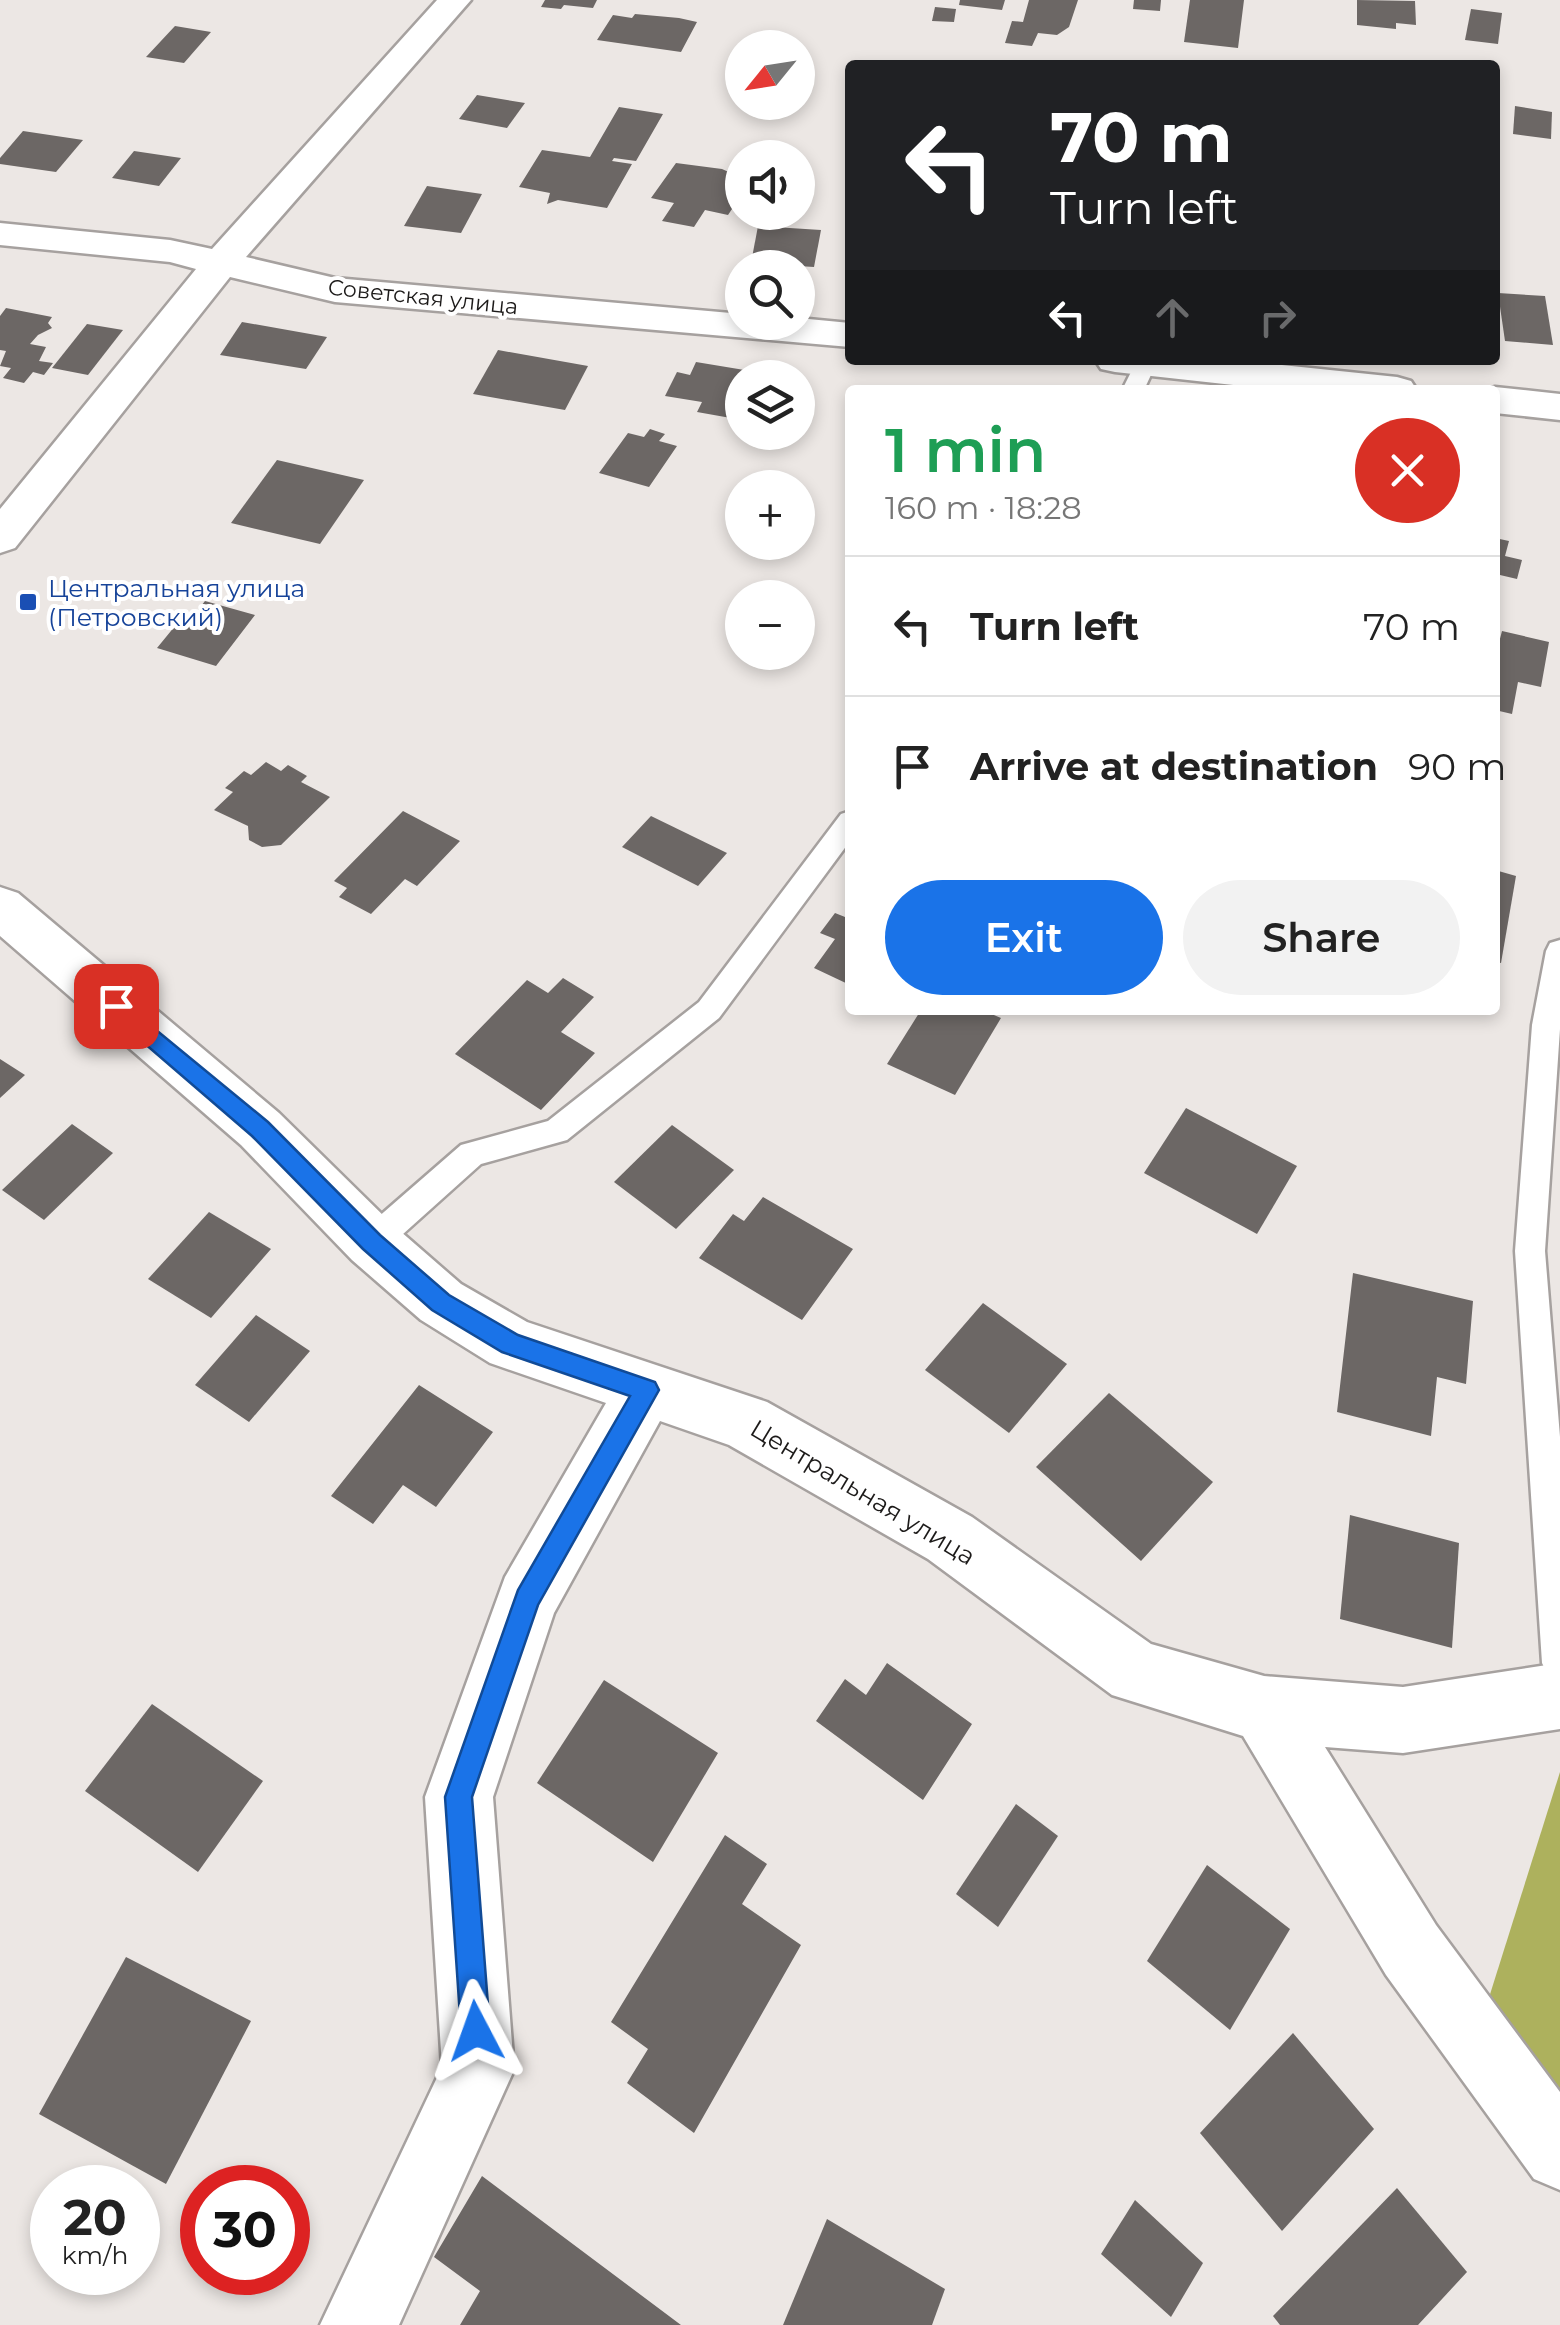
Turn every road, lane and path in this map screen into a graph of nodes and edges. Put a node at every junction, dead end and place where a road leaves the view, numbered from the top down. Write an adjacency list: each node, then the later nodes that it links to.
1 (455, 0): 3 (street)
2 (0, 234): 3 (street, Советская улица)
3 (223, 260): 4 (street, Советская улица); 9 (street)
4 (845, 334)
5 (1131, 371): 6 (street)
6 (1327, 385)
7 (1500, 401): 8 (street)
8 (1560, 407)
9 (0, 538)
10 (845, 828): 13 (lane)
11 (0, 906): 13 (street, Центральная улица)
12 (1560, 951): 15 (lane)
13 (372, 1242): 14 (street, Центральная улица)
14 (646, 1390): 17 (street, Центральная улица); 19 (street)
15 (1560, 1663)
16 (1560, 1696): 17 (street, Центральная улица)
17 (1264, 1709): 18 (street)
18 (1560, 2153)
19 (359, 2325)

